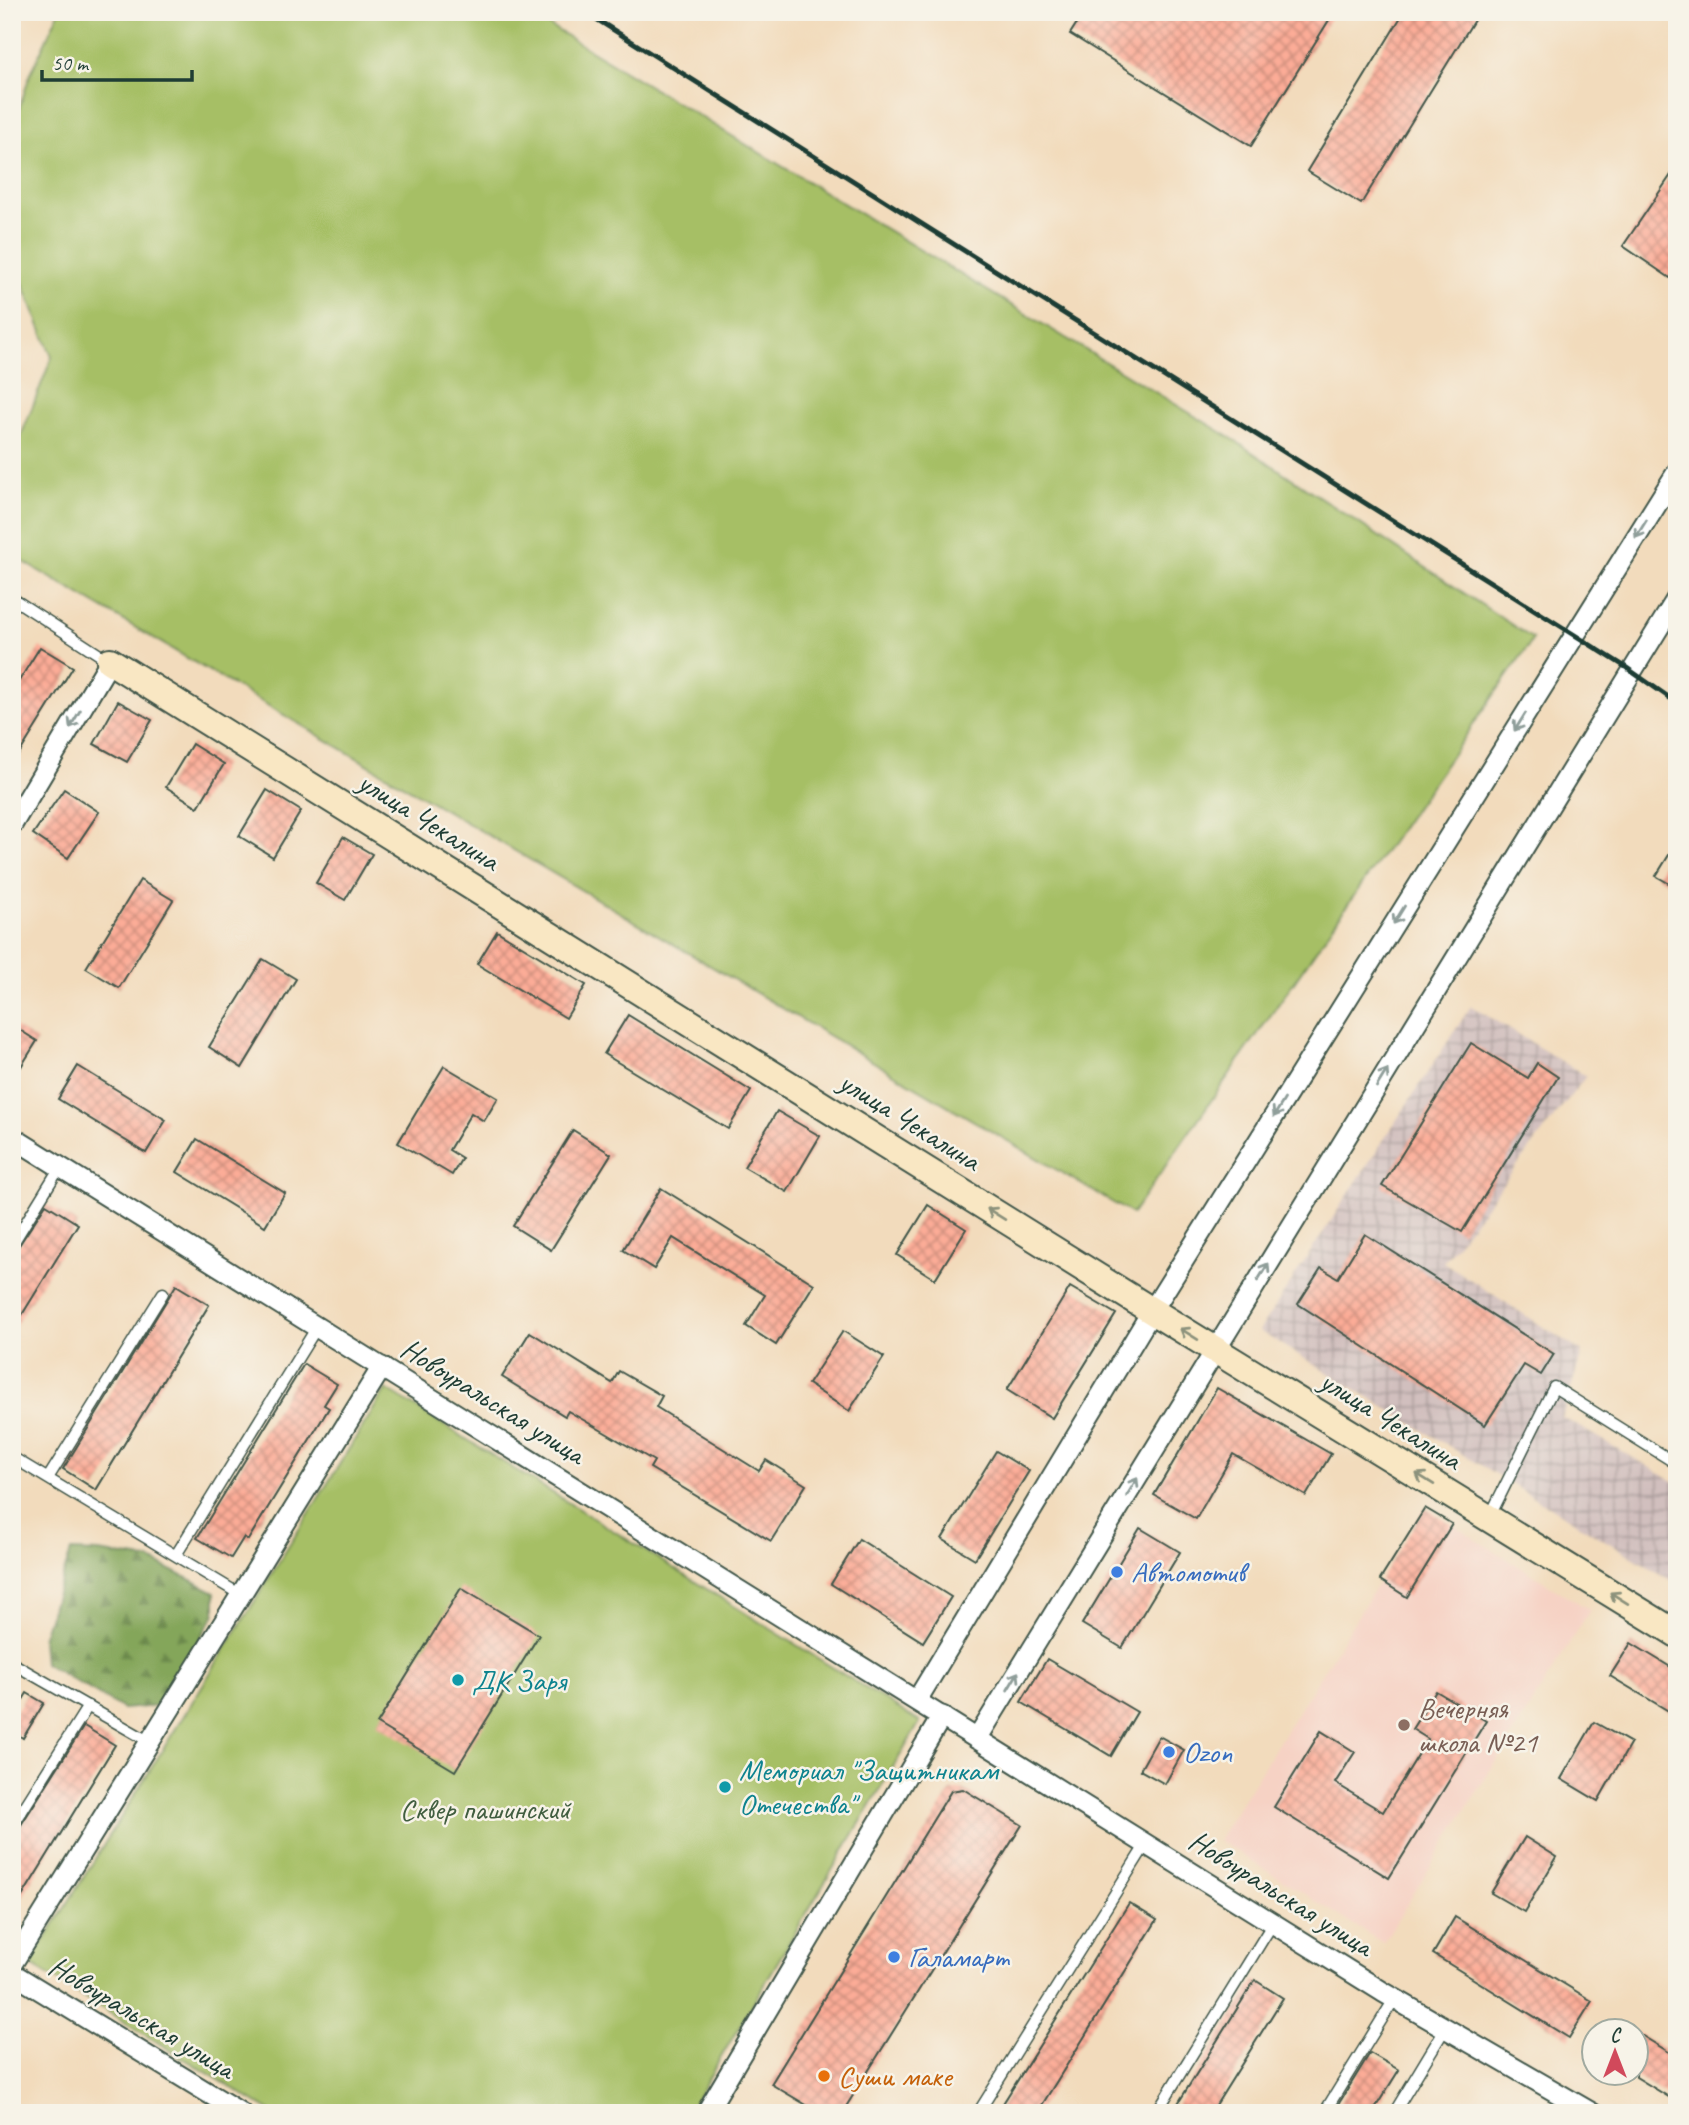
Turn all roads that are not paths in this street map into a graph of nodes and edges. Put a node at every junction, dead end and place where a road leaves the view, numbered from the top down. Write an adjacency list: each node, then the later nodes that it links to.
1 (1677, 472): 10 (street, one-way to 10)
2 (12, 598): 4 (lane)
3 (1677, 598): 12 (street, one-way to 3)
4 (110, 661): 5 (street, one-way to 5); 10 (main road, улица Чекалина, one-way to 4)
5 (12, 825)
6 (12, 1137): 7 (street, Новоуральская улица)
7 (60, 1167): 8 (lane); 11 (street, Новоуральская улица)
8 (12, 1245)
9 (163, 1293): 16 (lane)
10 (1152, 1311): 12 (main road, улица Чекалина, one-way to 10); 22 (street)
11 (317, 1327): 13 (street, Новоуральская улица); 18 (lane)
12 (1215, 1350): 17 (main road, улица Чекалина, one-way to 12); 25 (street, one-way to 12)
13 (382, 1367): 19 (street); 22 (street, Новоуральская улица)
14 (12, 1457): 16 (lane)
15 (1677, 1464): 17 (lane)
16 (48, 1478): 18 (lane)
17 (1489, 1518): 20 (main road, улица Чекалина, one-way to 17)
18 (176, 1555): 19 (lane)
19 (241, 1595): 26 (street)
20 (1677, 1634)
21 (12, 1663): 23 (lane)
22 (917, 1700): 24 (street, Новоуральская улица)
23 (88, 1706): 26 (lane); 27 (lane)
24 (942, 1716): 25 (street, Новоуральская улица); 35 (street)
25 (977, 1739): 28 (street, Новоуральская улица)
26 (150, 1742): 30 (street)
27 (12, 1827)
28 (1146, 1844): 29 (street, Новоуральская улица); 36 (lane)
29 (1273, 1923): 32 (street, Новоуральская улица); 37 (lane)
30 (12, 1964)
31 (12, 1973): 34 (street, Новоуральская улица)
32 (1395, 1998): 33 (street, Новоуральская улица); 38 (lane)
33 (1446, 2026): 39 (lane); 40 (street, Новоуральская улица)
34 (242, 2113)
35 (706, 2113)
36 (978, 2113)
37 (1156, 2113)
38 (1324, 2113)
39 (1395, 2113)
40 (1592, 2113)

